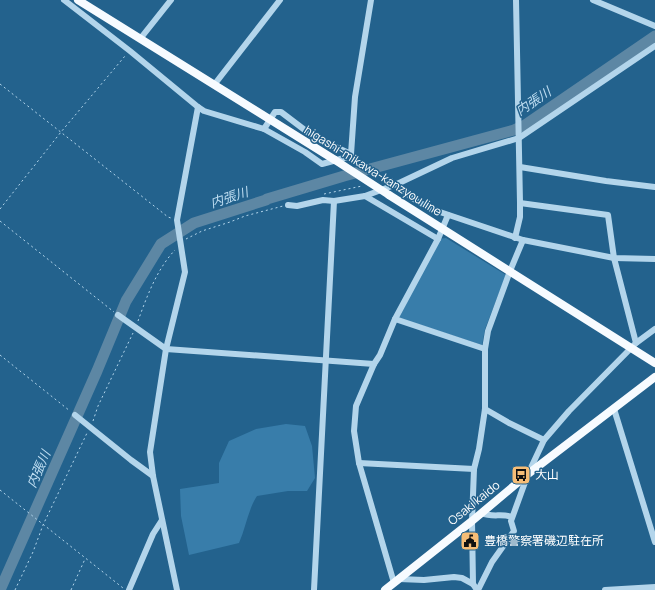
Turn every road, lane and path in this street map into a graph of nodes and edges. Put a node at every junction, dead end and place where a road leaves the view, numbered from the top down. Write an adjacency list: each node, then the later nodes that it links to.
1 (64, 0): 11 (street)
2 (78, 0): 9 (main road, higashi-mikawa-kanzyou line)
3 (171, 0): 9 (street)
4 (280, 0): 13 (street)
5 (371, 0): 19 (street)
6 (516, 0): 18 (street)
7 (593, 0): 8 (street)
8 (655, 26)
9 (140, 39): 13 (main road, higashi-mikawa-kanzyou line)
10 (655, 46): 18 (street)
11 (130, 51): 14 (street); 17 (path)
12 (0, 84): 17 (path)
13 (214, 85): 15 (main road, higashi-mikawa-kanzyou line)
14 (198, 107): 16 (street); 33 (street)
15 (270, 119): 16 (street); 19 (street); 22 (main road, higashi-mikawa-kanzyou line, bridge)
16 (264, 129): 19 (street)
17 (61, 132): 30 (path); 33 (path)
18 (519, 138): 20 (street); 23 (street)
19 (351, 154)
20 (520, 167): 24 (street); 28 (street)
21 (395, 178): 22 (path)
22 (372, 184): 25 (path); 34 (main road, higashi-mikawa-kanzyou line, bridge)
23 (397, 184): 26 (street); 31 (street)
24 (655, 187)
25 (323, 194)
26 (364, 196): 27 (street); 36 (street)
27 (334, 201): 29 (street); 50 (street)
28 (520, 203): 35 (street); 39 (street)
29 (288, 205): 38 (path)
30 (0, 209)
31 (448, 215): 34 (street); 35 (street)
32 (0, 221): 42 (path)
33 (177, 222): 38 (street)
34 (443, 229): 36 (street); 41 (main road, higashi-mikawa-kanzyou line)
35 (515, 238): 37 (street)
36 (438, 239): 43 (street)
37 (523, 240): 39 (street); 41 (street)
38 (181, 244): 44 (path); 48 (street)
39 (614, 258): 40 (street); 46 (street)
40 (655, 259)
41 (510, 271): 46 (main road, higashi-mikawa-kanzyou line); 47 (street)
42 (118, 315): 44 (street)
43 (395, 319): 47 (street); 52 (street)
44 (135, 328): 48 (street); 57 (path)
45 (655, 329): 46 (street)
46 (634, 346): 51 (main road, higashi-mikawa-kanzyou line); 58 (street)
47 (485, 349): 54 (street)
48 (166, 350): 50 (street); 62 (street)
49 (0, 355): 56 (path)
50 (326, 361): 52 (street); 79 (street)
51 (655, 363)
52 (374, 364): 59 (street)
53 (655, 377): 55 (main road, Osaki kaido)
54 (485, 409): 58 (street); 60 (street)
55 (614, 409): 61 (main road, Osaki kaido); 69 (street)
56 (74, 415): 57 (street)
57 (90, 427): 62 (street); 68 (path)
58 (544, 440): 61 (street)
59 (359, 463): 60 (street); 71 (street)
60 (474, 469): 67 (street)
61 (528, 474): 64 (main road, Osaki kaido); 65 (street)
62 (153, 476): 66 (street)
63 (0, 490): 68 (path)
64 (482, 513): 65 (street); 67 (main road, Osaki kaido)
65 (512, 517): 73 (street)
66 (162, 520): 77 (street); 78 (street)
67 (472, 521): 71 (main road, Osaki kaido); 73 (street)
68 (42, 524): 70 (path); 74 (path)
69 (655, 542)
70 (86, 558): 75 (path); 76 (path)
71 (396, 581): 73 (street); 80 (main road, Osaki kaido)
72 (655, 587): 81 (street)
73 (476, 588)
74 (16, 590)
75 (71, 590)
76 (126, 590)
77 (129, 590)
78 (177, 590)
79 (314, 590)
80 (385, 590)
81 (605, 590)

